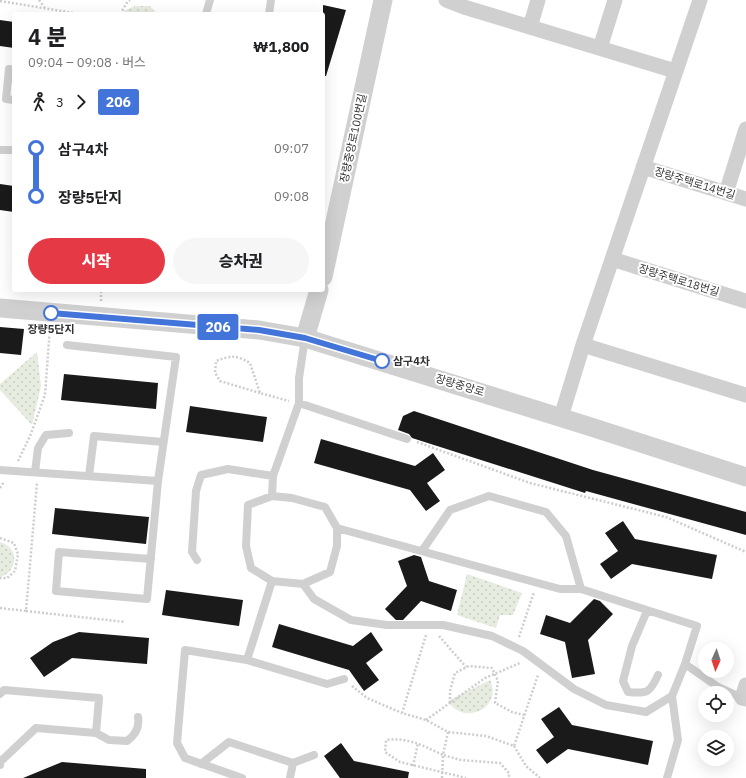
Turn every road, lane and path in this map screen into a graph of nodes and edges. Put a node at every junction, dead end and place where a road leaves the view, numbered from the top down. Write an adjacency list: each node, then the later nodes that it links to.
1 (39, 0): 12 (path)
2 (130, 0): 14 (path)
3 (210, 0): 15 (lane)
4 (271, 0): 16 (lane)
5 (383, 0): 29 (street, 장량중앙로100번길)
6 (446, 0): 11 (street)
7 (538, 0): 17 (street)
8 (615, 0): 18 (street)
9 (700, 0): 20 (street)
10 (0, 1): 12 (path)
11 (465, 4): 17 (street)
12 (45, 8): 13 (path)
13 (68, 12)
14 (121, 12)
15 (207, 12)
16 (269, 12)
17 (530, 27): 18 (street)
18 (600, 48): 20 (street)
19 (12, 70): 21 (lane)
20 (676, 71): 25 (street)
21 (12, 100)
22 (746, 129): 26 (street)
23 (0, 150): 24 (lane)
24 (12, 150)
25 (643, 167): 26 (street, 장량주택로14번길); 28 (street)
26 (726, 193): 27 (street, 장량주택로14번길)
27 (746, 199)
28 (612, 259): 31 (street, 장량주택로18번길); 36 (street)
29 (325, 267)
30 (318, 292): 34 (street)
31 (746, 301)
32 (0, 308): 33 (street, 장량중앙로)
33 (51, 313): 34 (street, 장량중앙로); 45 (path)
34 (305, 338): 39 (lane); 40 (street, 장량중앙로)
35 (67, 345): 43 (lane)
36 (583, 345): 38 (street); 40 (street)
37 (260, 393): 37 (path); 39 (path)
38 (746, 395)
39 (299, 403): 42 (lane); 48 (lane)
40 (561, 417): 49 (street, 장량중앙로)
41 (69, 433): 46 (lane)
42 (407, 439): 55 (path)
43 (163, 442): 47 (lane); 50 (lane)
44 (0, 470): 45 (lane)
45 (13, 471): 46 (lane)
46 (36, 472): 47 (lane); 64 (path)
47 (89, 476): 50 (lane)
48 (273, 476): 51 (lane); 57 (lane)
49 (746, 477)
50 (158, 481): 56 (lane)
51 (272, 496): 52 (lane); 59 (lane)
52 (337, 528): 54 (lane); 61 (lane)
53 (0, 538): 58 (path)
54 (422, 551): 60 (lane); 62 (lane)
55 (746, 552)
56 (150, 559): 56 (lane)
57 (197, 560)
58 (0, 578)
59 (272, 581): 61 (lane); 70 (lane)
60 (538, 582): 62 (lane); 68 (path)
61 (303, 584): 67 (lane)
62 (581, 589): 65 (lane)
63 (0, 608): 64 (path)
64 (26, 611): 66 (path)
65 (647, 611): 71 (lane); 75 (lane)
66 (125, 622)
67 (430, 625): 68 (lane); 73 (path); 81 (path)
68 (515, 648): 69 (lane)
69 (531, 657): 72 (lane); 74 (path)
70 (247, 660): 76 (lane); 92 (lane)
71 (685, 664): 78 (lane); 79 (lane)
72 (542, 665): 79 (lane); 82 (path)
73 (466, 667): 74 (path); 80 (path)
74 (494, 674): 80 (path); 82 (path)
75 (658, 675)
76 (344, 679): 81 (path)
77 (0, 694): 86 (lane)
78 (745, 694)
79 (672, 696): 102 (lane)
80 (450, 703): 84 (path)
81 (402, 713): 84 (path)
82 (524, 715): 88 (path)
83 (138, 717): 86 (lane)
84 (426, 720): 85 (path)
85 (448, 732): 88 (path); 89 (path)
86 (96, 733): 91 (lane)
87 (418, 743): 89 (path); 94 (path); 94 (path)
88 (514, 746): 101 (path)
89 (443, 754): 95 (path); 100 (path)
90 (314, 755): 93 (lane)
91 (0, 763)
92 (201, 764): 93 (lane); 96 (lane)
93 (293, 764): 97 (lane)
94 (413, 766): 95 (path)
95 (443, 773): 98 (path); 99 (path)
96 (242, 778)
97 (290, 778)
98 (442, 778)
99 (466, 778)
100 (510, 778)
101 (540, 778)
102 (667, 778)

